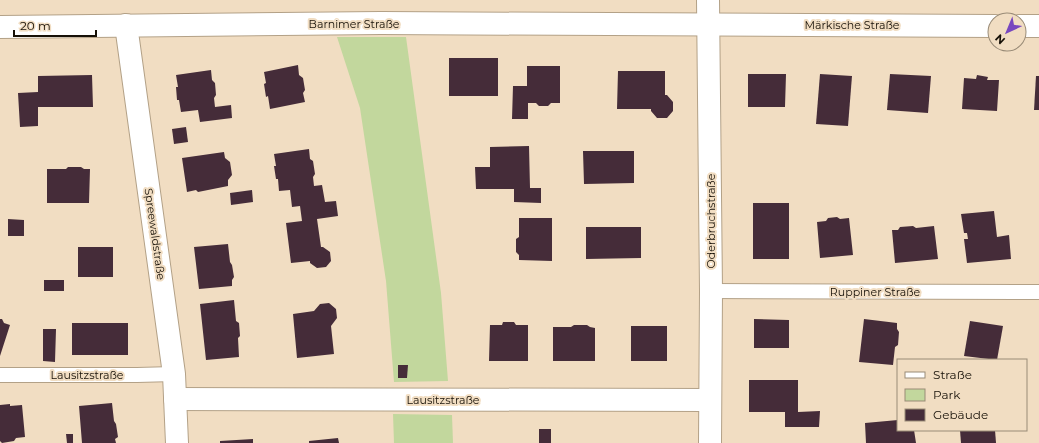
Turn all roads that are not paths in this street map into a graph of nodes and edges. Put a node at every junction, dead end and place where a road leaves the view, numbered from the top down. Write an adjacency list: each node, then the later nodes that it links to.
1 (708, 0): 2 (street, Oderbruchstraße)
2 (709, 24): 3 (street, Barnimer Straße); 4 (street, Märkische Straße); 8 (street, Oderbruchstraße)
3 (126, 25): 7 (street, Barnimer Straße); 10 (street, Spreewaldstraße)
4 (987, 26)
5 (1027, 26): 6 (street)
6 (1039, 26)
7 (0, 27)
8 (711, 291): 9 (lane, Ruppiner Straße); 13 (street, Oderbruchstraße)
9 (1039, 292)
10 (174, 374): 11 (lane, Lausitzstraße); 12 (street, Spreewaldstraße)
11 (0, 375)
12 (175, 399): 13 (street, Lausitzstraße); 14 (street, Spreewaldstraße)
13 (710, 400): 15 (street, Oderbruchstraße)
14 (177, 443)
15 (710, 443)

